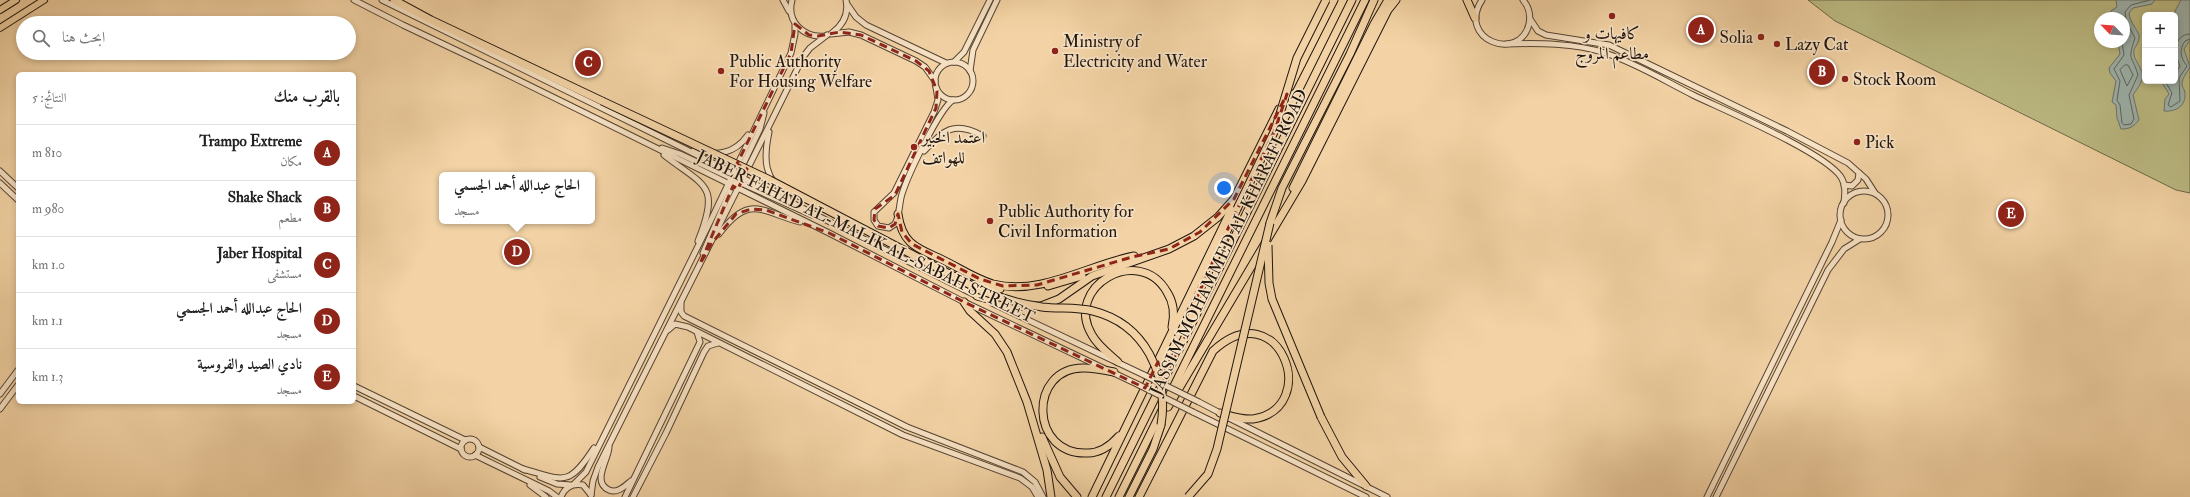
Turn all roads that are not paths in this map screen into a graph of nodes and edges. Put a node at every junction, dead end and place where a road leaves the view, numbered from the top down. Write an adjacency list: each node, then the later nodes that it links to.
1 (16, 0): 22 (main road)
2 (44, 0): 25 (main road)
3 (354, 0): 42 (street)
4 (382, 0): 43 (street, JABER FAHAD AL-MALIK AL-SABAH STREET)
5 (394, 0): 70 (highway, bridge)
6 (783, 0): 24 (street)
7 (792, 0): 24 (street)
8 (990, 0): 33 (street)
9 (997, 0): 35 (street)
10 (1326, 0): 62 (highway, bridge)
11 (1334, 0): 51 (highway)
12 (1352, 0): 76 (highway, JASSIM MOHAMMED AL KHARAFI ROAD)
13 (1365, 0): 105 (highway, JASSIM MOHAMMED AL KHARAFI ROAD)
14 (1374, 0): 60 (highway)
15 (1388, 0): 57 (highway)
16 (1396, 0): 57 (highway)
17 (1467, 0): 27 (highway)
18 (1482, 0): 27 (street)
19 (1524, 0): 23 (street)
20 (1529, 0): 23 (street)
21 (846, 2): 31 (street); 34 (street)
22 (0, 10)
23 (1529, 13): 28 (street)
24 (791, 15): 29 (street)
25 (19, 16)
26 (16, 18): 30 (main road)
27 (1476, 18): 32 (street)
28 (1530, 19): 32 (street); 46 (street)
29 (795, 24): 31 (street); 38 (street)
30 (0, 28)
31 (829, 35): 36 (street); 40 (street)
32 (1506, 44): 49 (street)
33 (954, 62): 34 (street); 35 (street)
34 (946, 63): 36 (street)
35 (970, 72): 37 (street)
36 (935, 84): 37 (street); 56 (street)
37 (953, 100): 44 (street)
38 (764, 110): 39 (street); 47 (street)
39 (757, 124): 43 (street); 47 (street)
40 (770, 125): 47 (street); 54 (street)
41 (983, 136): 44 (street)
42 (655, 148): 47 (street); 66 (street)
43 (685, 149): 47 (street, JABER FAHAD AL-MALIK AL-SABAH STREET)
44 (920, 155): 56 (street)
45 (0, 171): 50 (street)
46 (1859, 173): 49 (street); 52 (street)
47 (735, 181): 54 (street, JABER FAHAD AL-MALIK AL-SABAH STREET); 58 (street); 61 (street, JABER FAHAD AL-MALIK AL-SABAH STREET); 64 (street); 66 (street); 68 (street)
48 (0, 183): 53 (street)
49 (1844, 185): 55 (street)
50 (16, 186)
51 (1241, 187): 65 (highway); 69 (highway)
52 (1875, 194): 55 (street); 63 (street)
53 (16, 198)
54 (793, 203): 58 (street, JABER FAHAD AL-MALIK AL-SABAH STREET)
55 (1844, 203): 59 (street)
56 (898, 214): 65 (highway)
57 (1281, 214): 105 (highway)
58 (823, 218): 71 (street, JABER FAHAD AL-MALIK AL-SABAH STREET)
59 (1841, 220): 63 (street); 132 (street)
60 (1270, 223): 113 (highway, bridge); 129 (highway, bridge)
61 (811, 225): 64 (street); 73 (street, JABER FAHAD AL-MALIK AL-SABAH STREET)
62 (1225, 235): 69 (highway); 76 (highway)
63 (1860, 239): 133 (street)
64 (712, 243): 68 (street)
65 (1156, 252): 67 (highway)
66 (692, 257): 96 (street)
67 (1134, 260): 70 (highway); 71 (highway)
68 (700, 264): 72 (street)
69 (1203, 269): 79 (highway)
70 (972, 285): 127 (highway, bridge)
71 (977, 296): 81 (street, JABER FAHAD AL-MALIK AL-SABAH STREET)
72 (681, 301): 74 (street); 78 (street)
73 (964, 302): 82 (street, JABER FAHAD AL-MALIK AL-SABAH STREET); 90 (highway)
74 (692, 320): 75 (street); 86 (street)
75 (688, 327): 77 (street); 78 (street)
76 (1190, 327): 125 (highway, JASSIM MOHAMMED AL KHARAFI ROAD)
77 (696, 331): 80 (street); 95 (street)
78 (663, 335): 100 (street)
79 (1169, 341): 81 (highway); 93 (highway)
80 (719, 343): 89 (street); 98 (street)
81 (1118, 362): 92 (street, JABER FAHAD AL-MALIK AL-SABAH STREET, bridge)
82 (1114, 372): 93 (highway); 130 (street, JABER FAHAD AL-MALIK AL-SABAH STREET, bridge)
83 (16, 373): 87 (street)
84 (356, 387): 94 (street)
85 (16, 388): 91 (street)
86 (831, 388): 89 (street); 101 (street)
87 (0, 394)
88 (356, 397): 97 (street)
89 (827, 397): 104 (street)
90 (1027, 402): 122 (highway); 123 (highway)
91 (0, 409)
92 (1220, 413): 113 (street, JABER FAHAD AL-MALIK AL-SABAH STREET); 128 (highway)
93 (1127, 424): 124 (highway)
94 (432, 425): 97 (street); 99 (street)
95 (658, 430): 98 (street); 109 (street)
96 (605, 431): 107 (street); 112 (street)
97 (428, 433): 103 (street)
98 (666, 434): 119 (street)
99 (465, 440): 102 (street); 103 (street)
100 (610, 443): 109 (street); 114 (street)
101 (952, 444): 104 (street); 121 (street)
102 (479, 447): 106 (street); 107 (street)
103 (461, 449): 106 (street)
104 (949, 452): 120 (street)
105 (1141, 452): 126 (highway, JASSIM MOHAMMED AL KHARAFI ROAD)
106 (475, 456): 110 (street)
107 (523, 469): 108 (street)
108 (529, 472): 111 (street); 112 (street)
109 (637, 472): 118 (street)
110 (520, 477): 111 (street); 115 (street)
111 (525, 480): 116 (street)
112 (573, 485): 114 (street); 117 (street)
113 (1366, 486): 131 (street, JABER FAHAD AL-MALIK AL-SABAH STREET)
114 (592, 496)
115 (546, 497)
116 (557, 497)
117 (561, 497)
118 (625, 497)
119 (633, 497)
120 (1038, 497)
121 (1043, 497)
122 (1051, 497)
123 (1076, 497)
124 (1092, 497)
125 (1106, 497)
126 (1119, 497)
127 (1129, 497)
128 (1139, 497)
129 (1188, 497)
130 (1366, 497)
131 (1387, 497)
132 (1707, 497)
133 (1716, 497)

